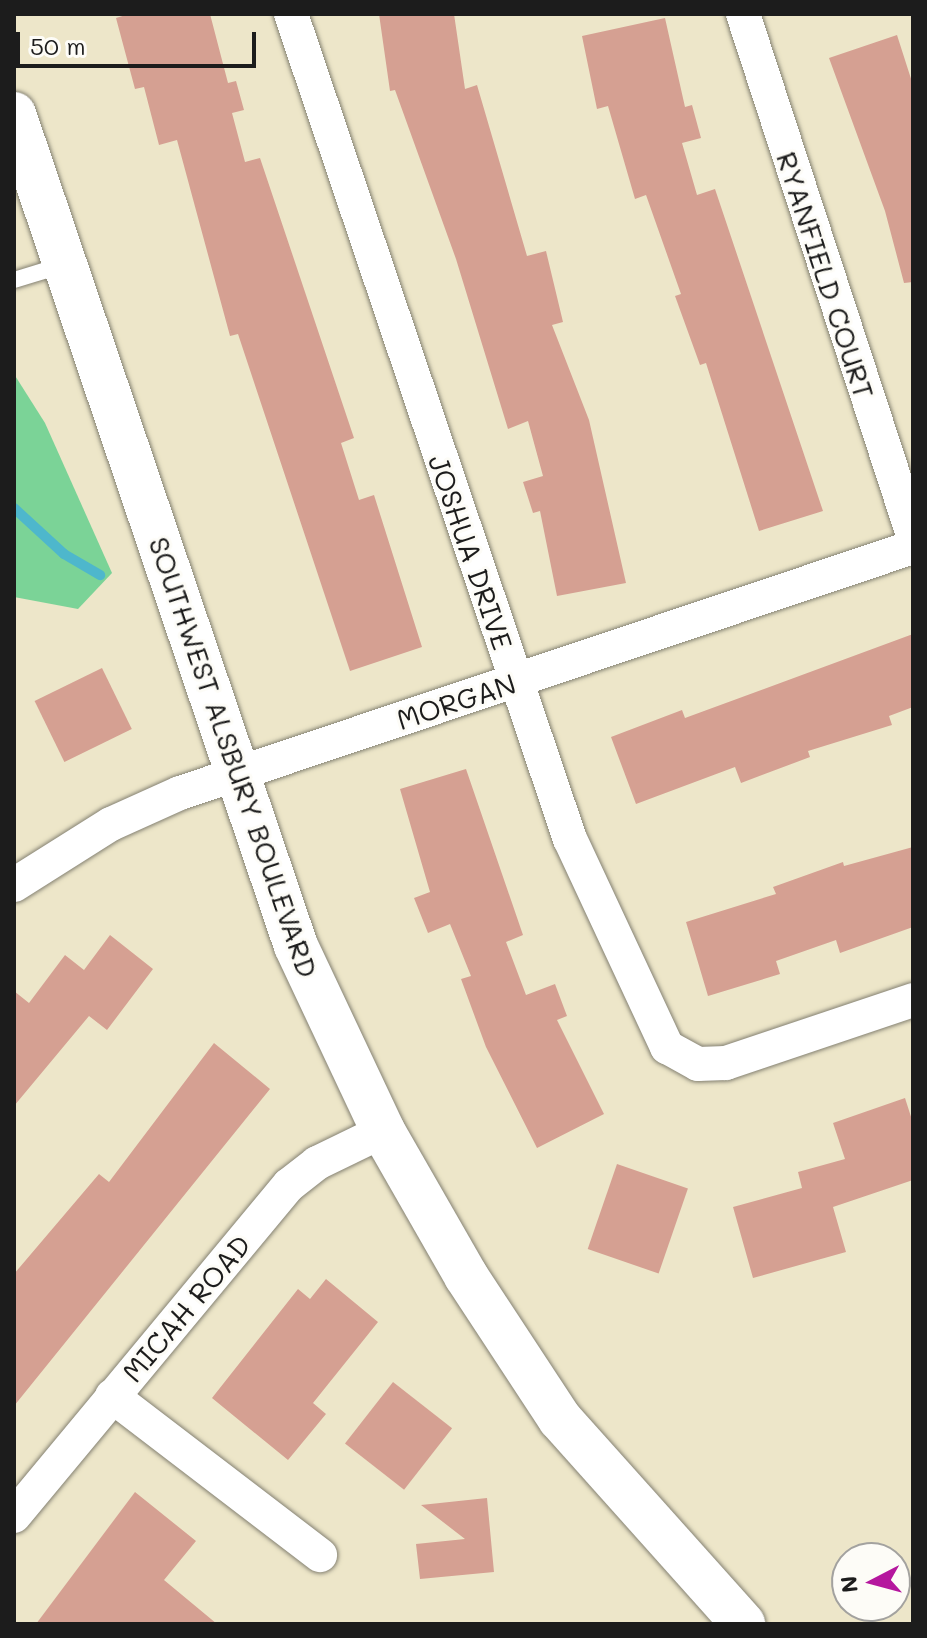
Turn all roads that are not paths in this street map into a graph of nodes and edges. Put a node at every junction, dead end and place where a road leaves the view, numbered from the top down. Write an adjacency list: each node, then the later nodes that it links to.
1 (291, 14): 8 (street, JOSHUA DRIVE)
2 (743, 14): 6 (street, RYANFIELD COURT)
3 (14, 114): 4 (main road, SOUTHWEST ALSBURY BOULEVARD)
4 (65, 265): 5 (lane); 9 (main road, SOUTHWEST ALSBURY BOULEVARD)
5 (14, 280)
6 (913, 535)
7 (913, 547): 8 (street, MORGAN)
8 (514, 682): 9 (street, MORGAN); 11 (street, JOSHUA DRIVE)
9 (235, 774): 10 (street, MORGAN); 12 (main road, SOUTHWEST ALSBURY BOULEVARD)
10 (14, 885)
11 (913, 1000)
12 (383, 1131): 13 (street, MICAH ROAD); 16 (main road, SOUTHWEST ALSBURY BOULEVARD)
13 (112, 1396): 14 (street, MICAH ROAD); 15 (street)
14 (14, 1516)
15 (320, 1555)
16 (743, 1624)

